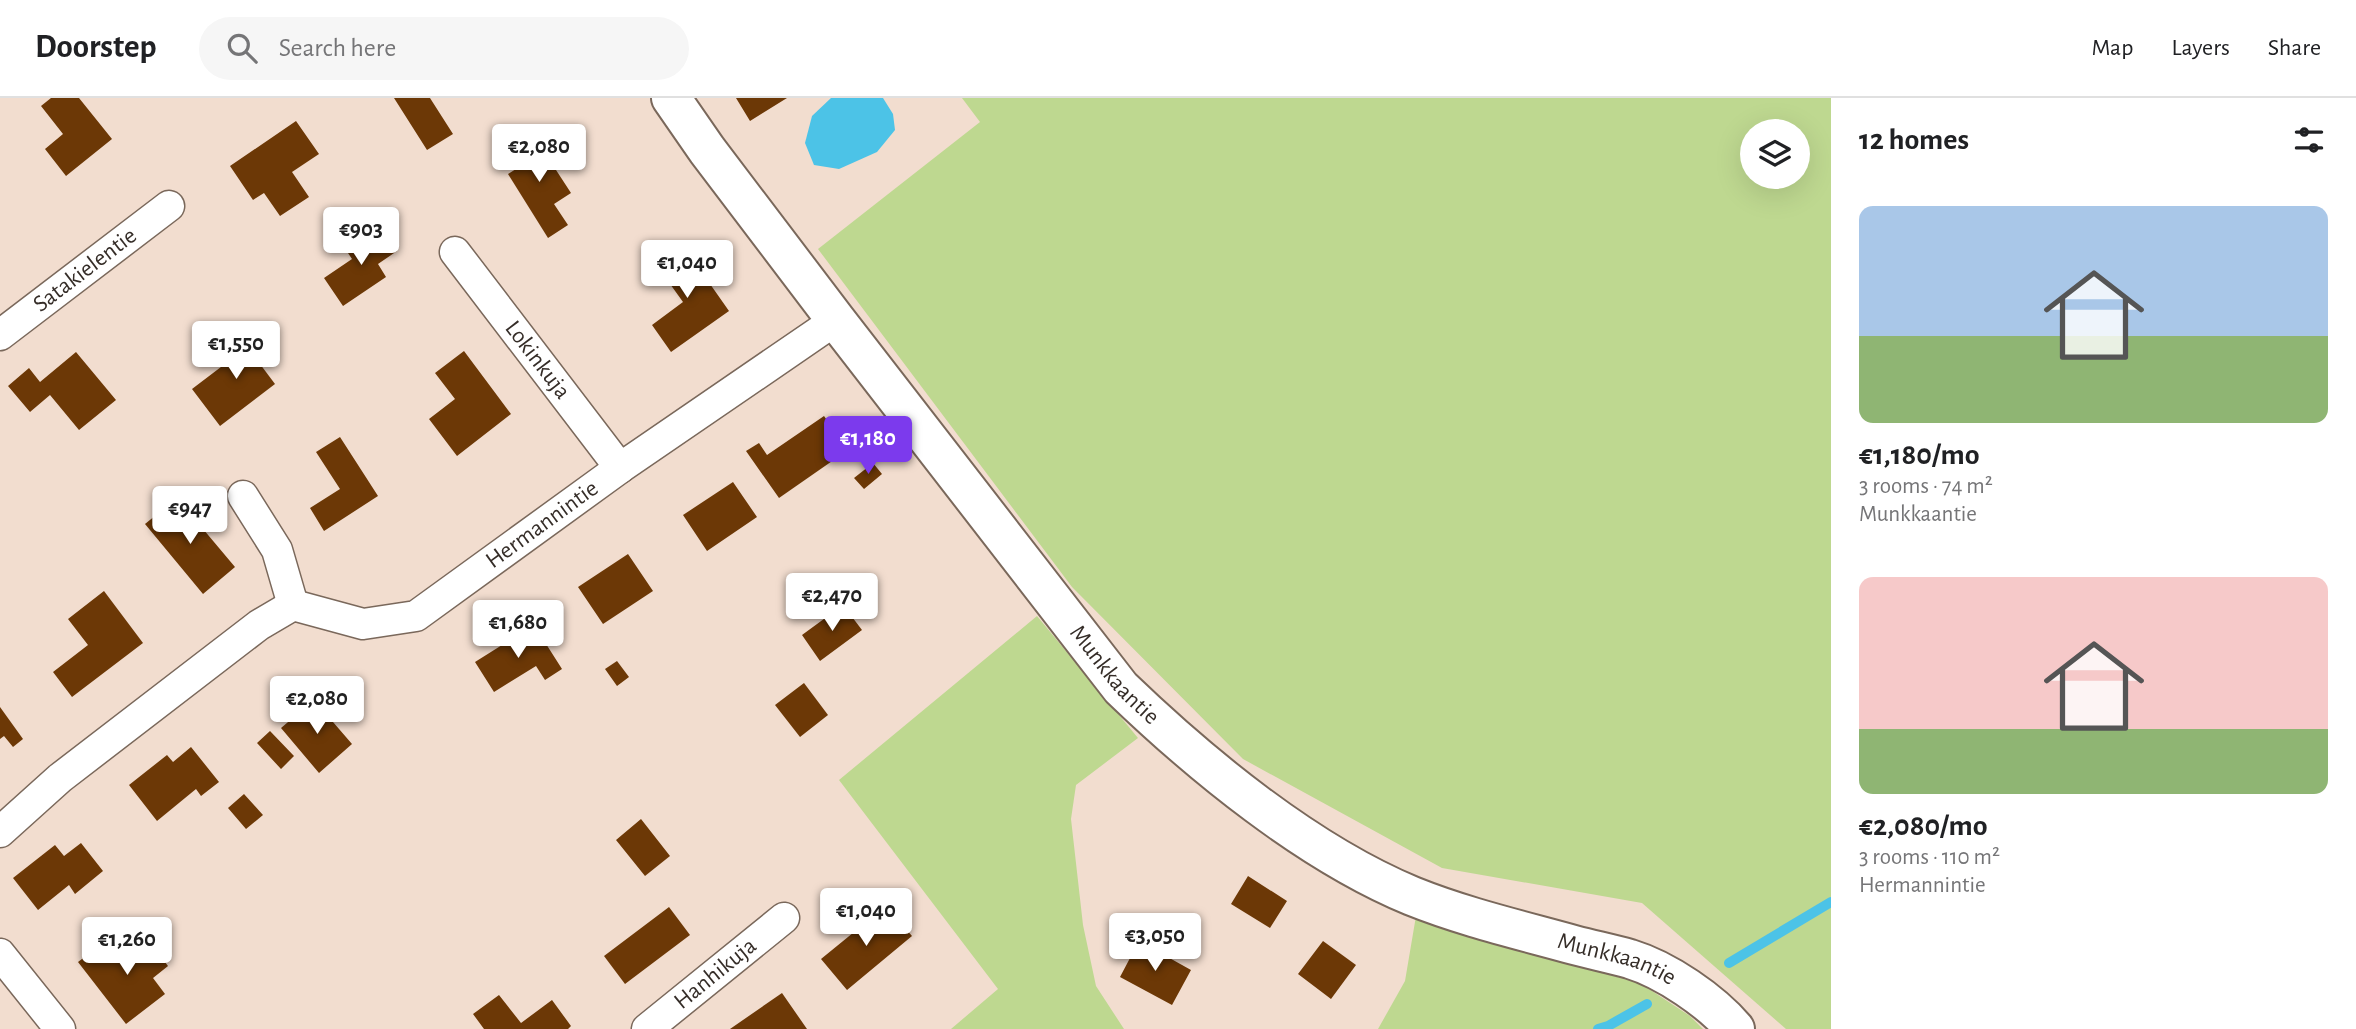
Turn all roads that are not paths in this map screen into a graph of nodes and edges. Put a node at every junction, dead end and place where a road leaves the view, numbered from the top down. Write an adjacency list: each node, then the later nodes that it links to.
1 (671, 98): 4 (street, Munkkaantie)
2 (169, 206): 5 (street, Satakielentie)
3 (454, 252): 6 (street, Lokinkuja)
4 (836, 320): 6 (street, Hermannintie); 14 (street, Munkkaantie)
5 (0, 335)
6 (620, 468): 8 (street, Hermannintie)
7 (243, 496): 8 (street)
8 (293, 605): 9 (street)
9 (0, 832)
10 (784, 918): 13 (street, Hanhikuja)
11 (0, 954): 12 (street)
12 (60, 1029)
13 (647, 1029)
14 (1735, 1029)

